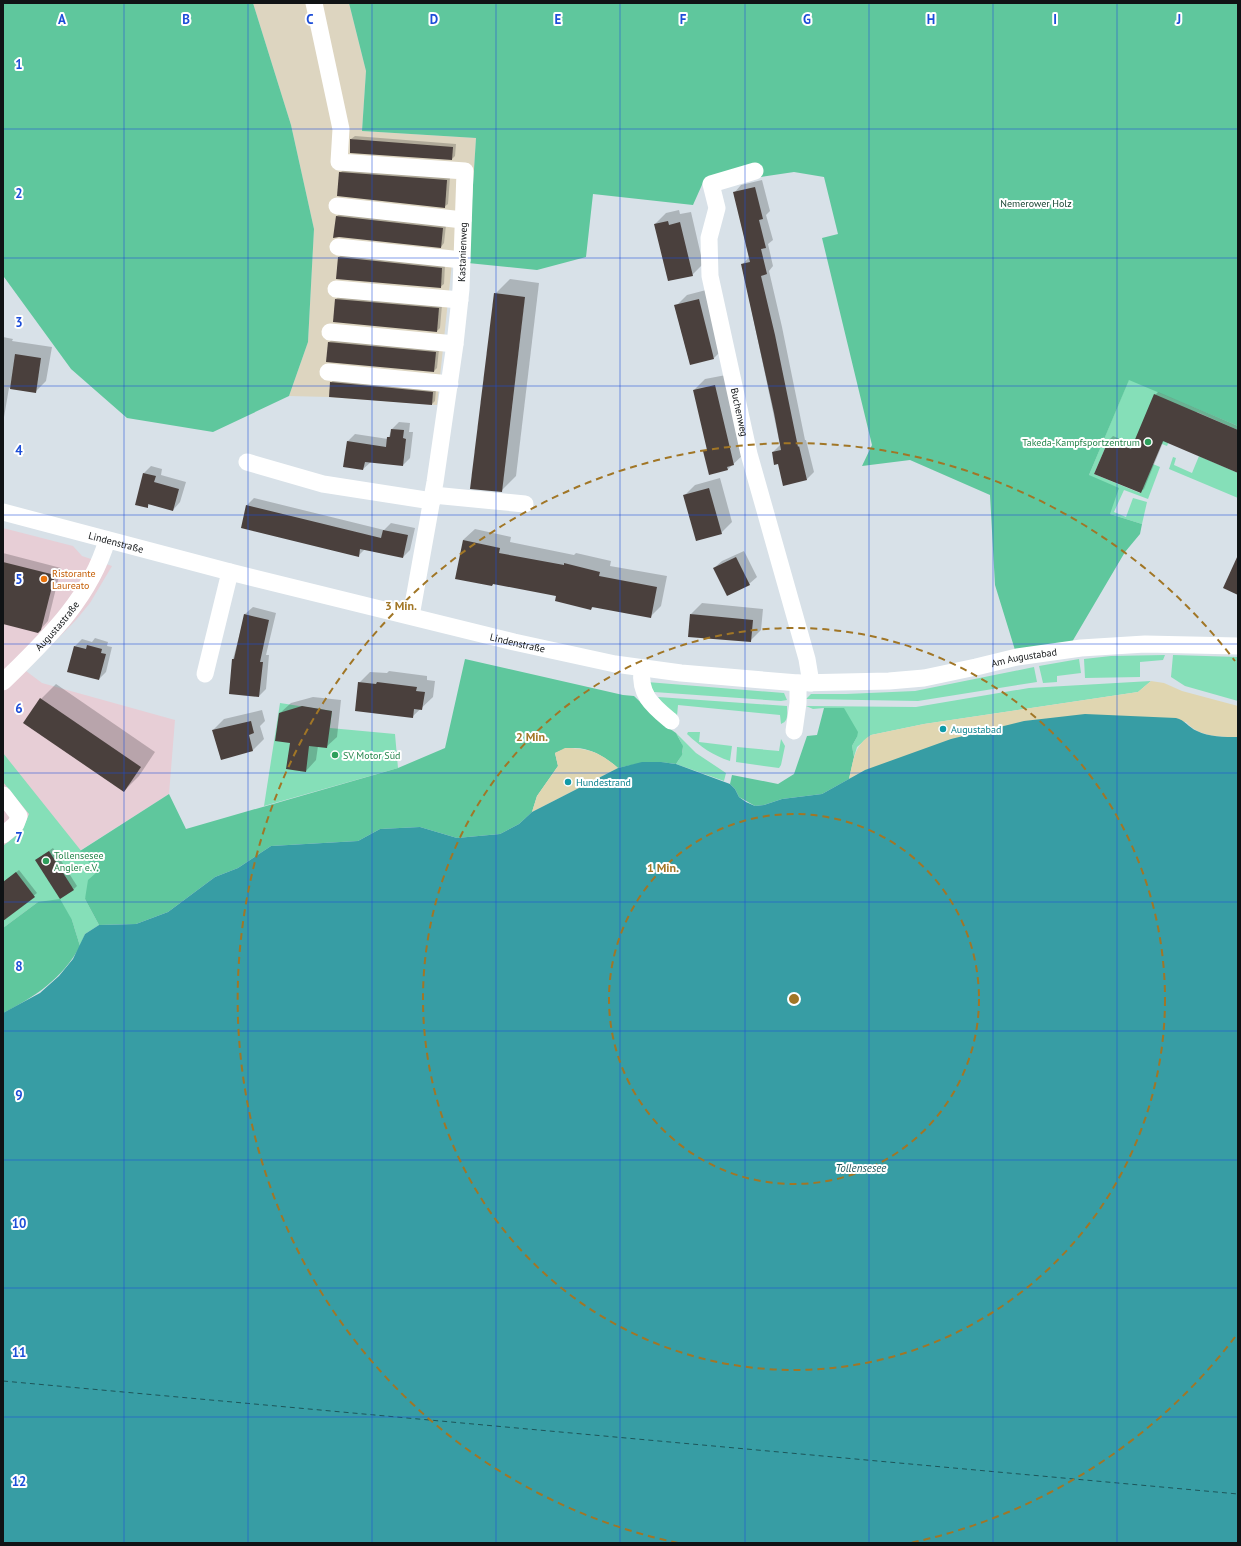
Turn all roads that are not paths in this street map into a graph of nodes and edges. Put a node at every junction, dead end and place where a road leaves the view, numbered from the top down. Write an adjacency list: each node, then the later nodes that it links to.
1 (314, 3): 4 (street, Kastanienweg)
2 (755, 171): 24 (street, Buchenweg)
3 (337, 206): 4 (street)
4 (463, 220): 6 (street, Kastanienweg)
5 (338, 247): 6 (street)
6 (462, 260): 8 (street, Kastanienweg)
7 (336, 289): 8 (street)
8 (460, 295): 10 (street, Kastanienweg)
9 (330, 332): 10 (street)
10 (455, 344): 12 (street, Kastanienweg)
11 (328, 372): 12 (street)
12 (450, 384): 14 (street, Kastanienweg)
13 (247, 462): 14 (street)
14 (433, 498): 15 (street); 19 (street, Kastanienweg)
15 (525, 504)
16 (3, 512): 17 (street, Lindenstraße)
17 (107, 540): 18 (street, Lindenstraße); 23 (street, Augustastraße)
18 (230, 572): 19 (street, Lindenstraße); 22 (street)
19 (411, 616): 21 (street, Lindenstraße)
20 (1238, 646): 24 (street, Am Augustabad)
21 (642, 668): 24 (street, Lindenstraße); 25 (street)
22 (204, 674)
23 (3, 682)
24 (805, 683): 26 (street, Buchenweg)
25 (671, 721)
26 (794, 731)
27 (3, 795): 28 (street)
28 (3, 835)

